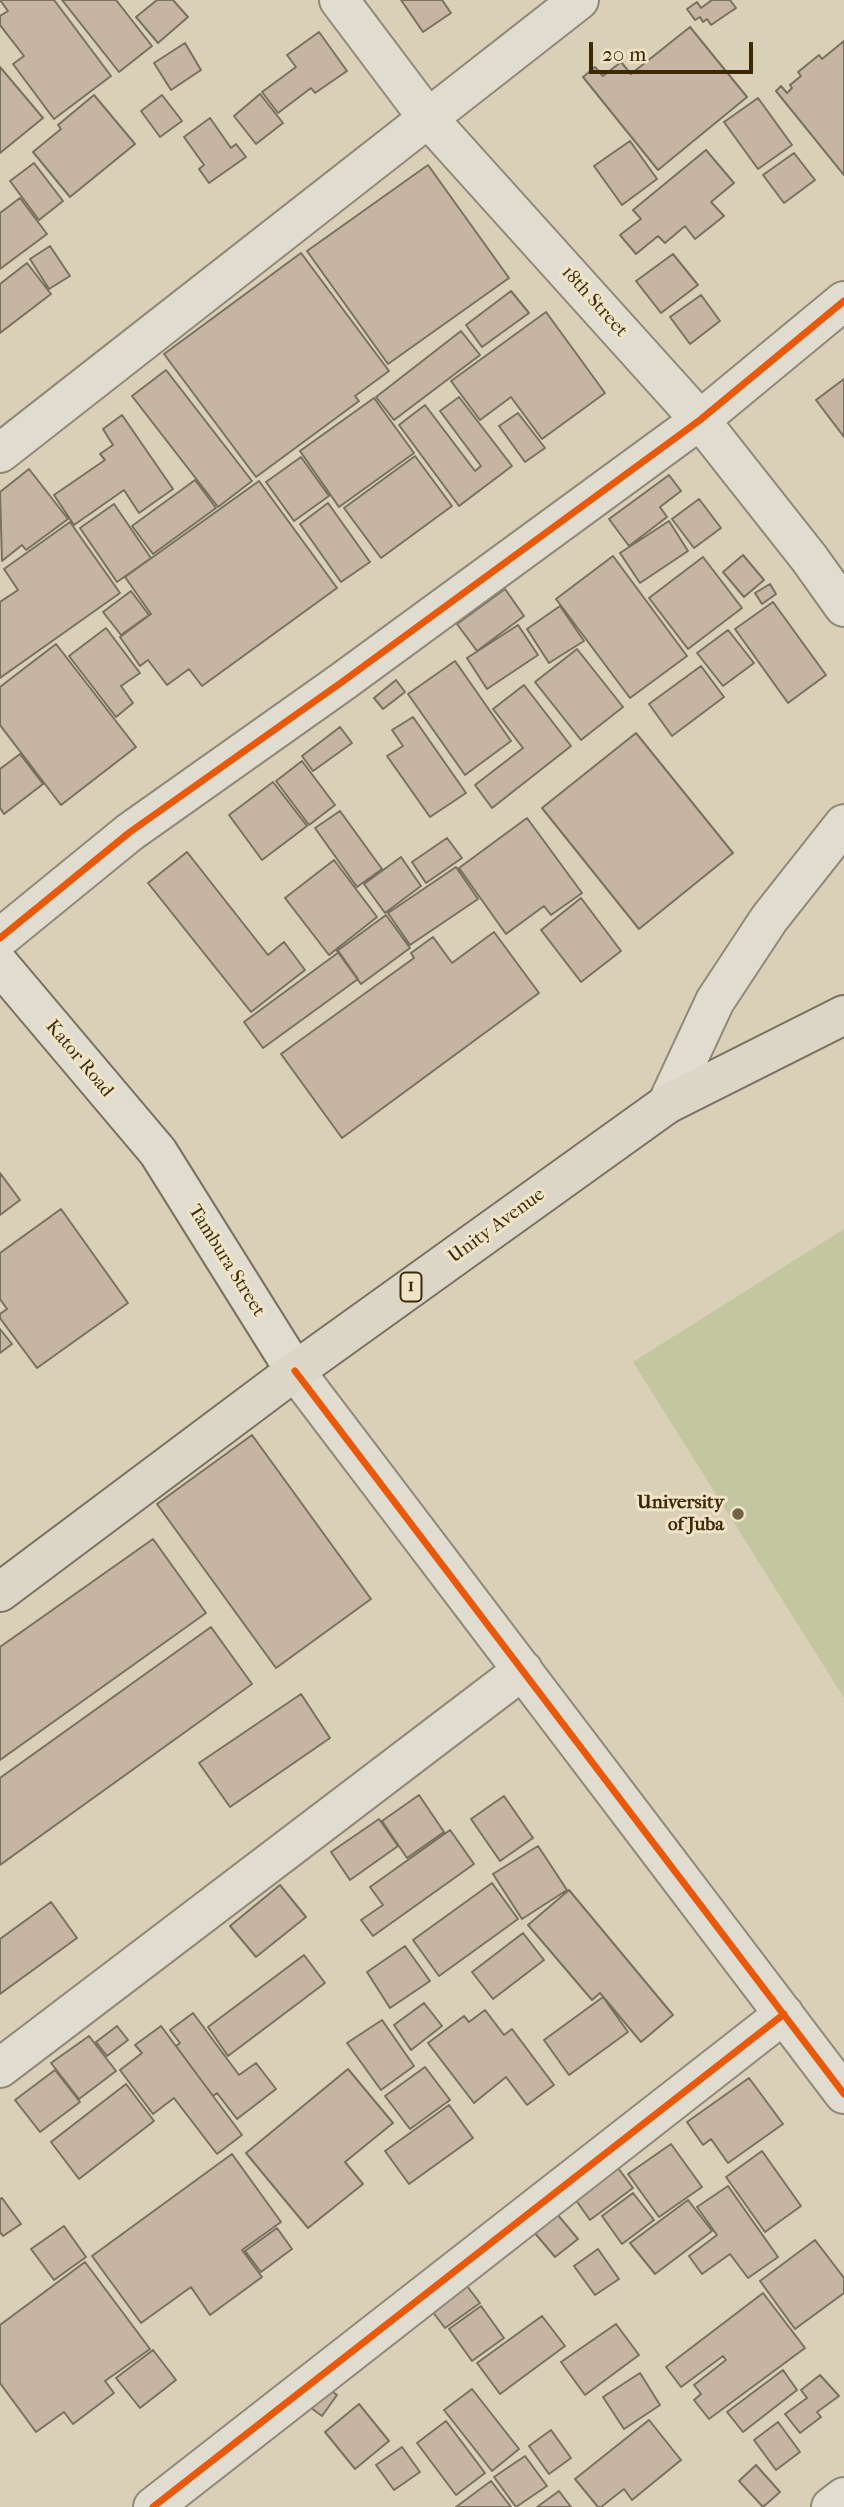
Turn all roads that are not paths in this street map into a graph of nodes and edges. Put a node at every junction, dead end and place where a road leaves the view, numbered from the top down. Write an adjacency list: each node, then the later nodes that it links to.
1 (340, 0): 3 (street, 18th Street)
2 (579, 0): 3 (street)
3 (427, 117): 5 (street, 18th Street); 6 (street)
4 (844, 301): 5 (street)
5 (700, 419): 7 (street, 18th Street); 9 (street)
6 (0, 453)
7 (844, 607)
8 (844, 824): 12 (street)
9 (0, 938)
10 (0, 965): 13 (street, Kator Road)
11 (844, 1015): 12 (main road, Unity Avenue / 1)
12 (667, 1104): 14 (main road, Unity Avenue / 1)
13 (158, 1152): 14 (street, Tambura Street)
14 (295, 1371): 15 (main road, Unity Avenue / 1); 16 (street, Tambura Street)
15 (0, 1592)
16 (523, 1670): 17 (street, Tambura Street); 18 (street)
17 (784, 2014): 19 (street, Tambura Street); 21 (street)
18 (0, 2068)
19 (844, 2094)
20 (844, 2497): 22 (street)
21 (153, 2507)
22 (831, 2507)

